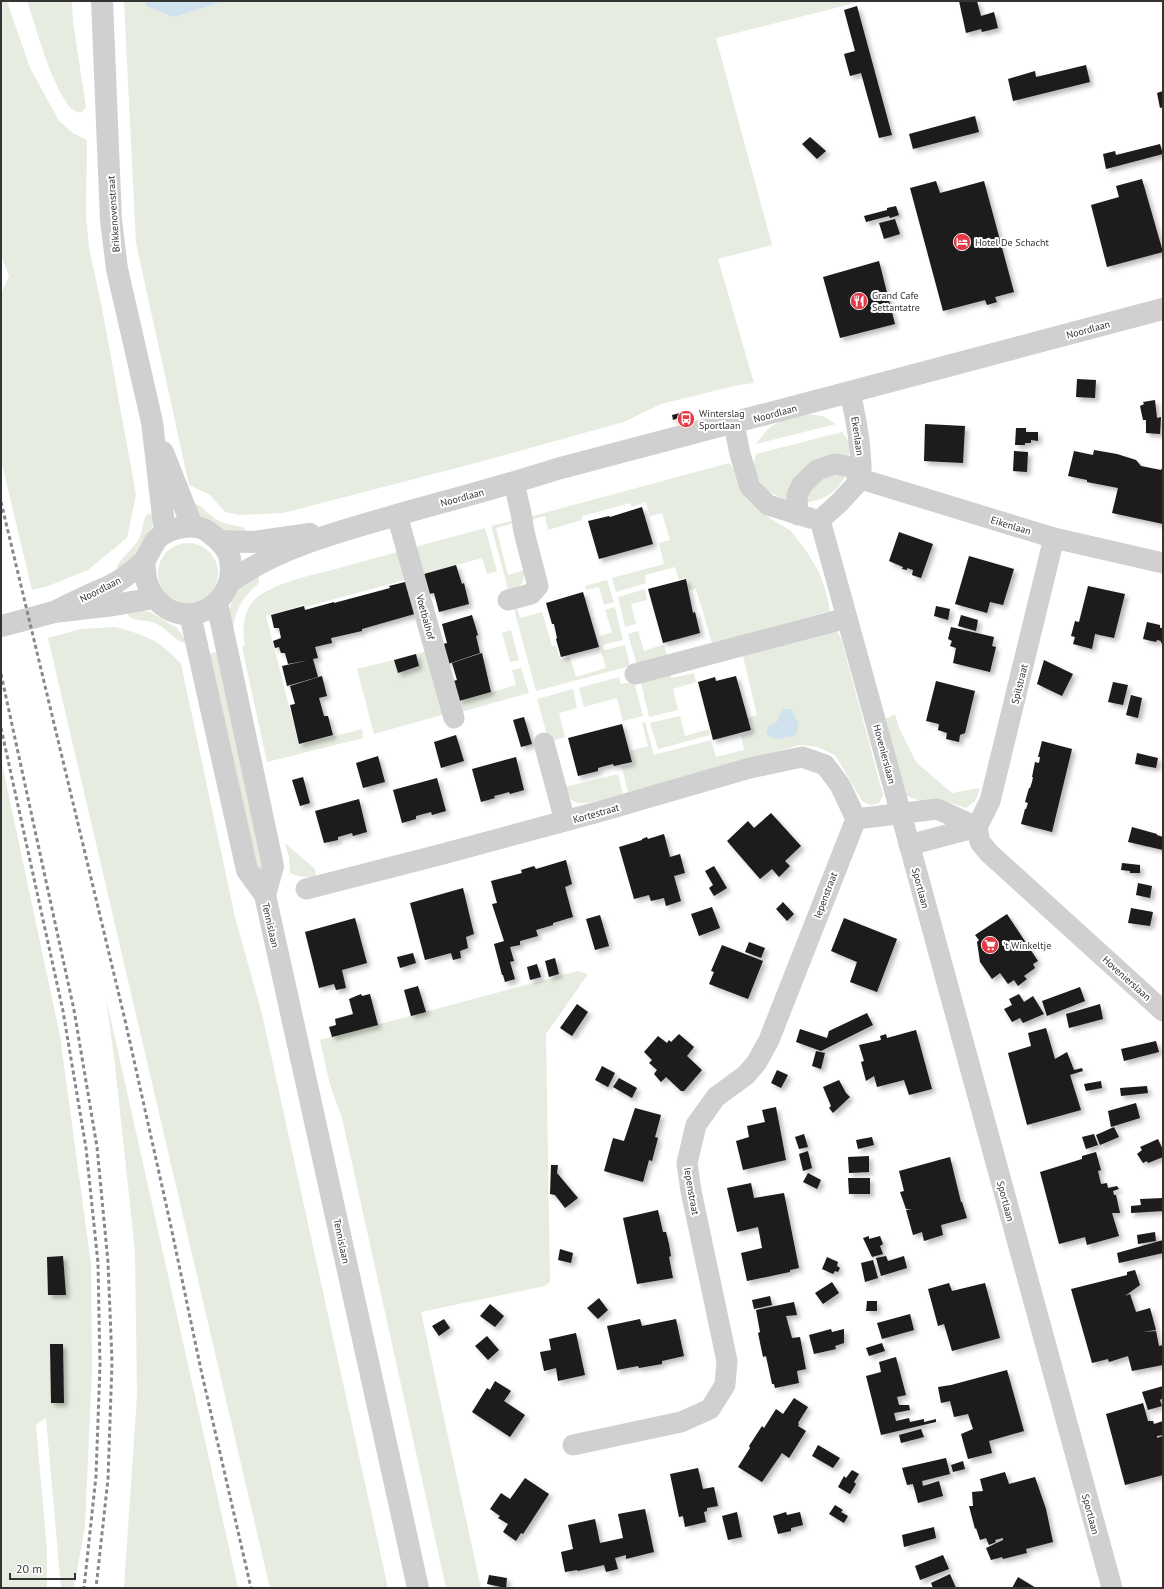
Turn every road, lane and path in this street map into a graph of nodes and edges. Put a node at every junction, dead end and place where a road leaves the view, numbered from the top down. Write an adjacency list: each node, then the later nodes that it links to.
1 (102, 1): 4 (street, Brikkenovenstraat)
2 (1163, 309): 3 (street, Noordlaan)
3 (850, 393): 5 (street, Noordlaan); 6 (street, Ekenlaan)
4 (152, 422): 11 (street, Brikkenovenstraat); 13 (street, Brikkenovenstraat)
5 (734, 424): 7 (street, Noordlaan); 9 (street)
6 (861, 479): 9 (street, Eikenlaan); 10 (street); 14 (street, Eikenlaan)
7 (514, 483): 8 (street, Noordlaan); 20 (street)
8 (397, 515): 12 (street, Noordlaan); 27 (street, Voetbalhof)
9 (798, 515): 10 (street)
10 (820, 520): 24 (street, Hovenierslaan)
11 (192, 526): 13 (street); 15 (street)
12 (341, 531): 15 (street, Noordlaan); 18 (street, Noordlaan)
13 (165, 533): 16 (street, Noordlaan)
14 (1054, 538): 17 (street, Eikenlaan); 32 (street, Spilstraat)
15 (221, 541): 18 (street, Noordlaan)
16 (144, 561): 19 (street); 22 (street, Noordlaan)
17 (1163, 563)
18 (230, 582): 21 (street, Noordlaan)
19 (154, 598): 22 (street, Noordlaan); 23 (street)
20 (508, 600)
21 (217, 603): 23 (street); 35 (street, Tennislaan)
22 (54, 612): 25 (street, Noordlaan)
23 (190, 614): 35 (street, Tennislaan)
24 (847, 618): 26 (street); 29 (street, Hovenierslaan)
25 (1, 626)
26 (635, 674)
27 (454, 718)
28 (544, 743): 31 (street)
29 (901, 814): 30 (street); 32 (street); 33 (street, Sportlaan)
30 (856, 819): 31 (street, Kortestraat); 37 (street, Iepenstraat)
31 (565, 821): 34 (street, Kortestraat)
32 (977, 827): 33 (street); 36 (street, Hovenierslaan)
33 (909, 845): 39 (street, Sportlaan)
34 (306, 889)
35 (265, 895): 38 (street, Tennislaan)
36 (1163, 1011)
37 (573, 1445)
38 (418, 1588)
39 (1112, 1588)

